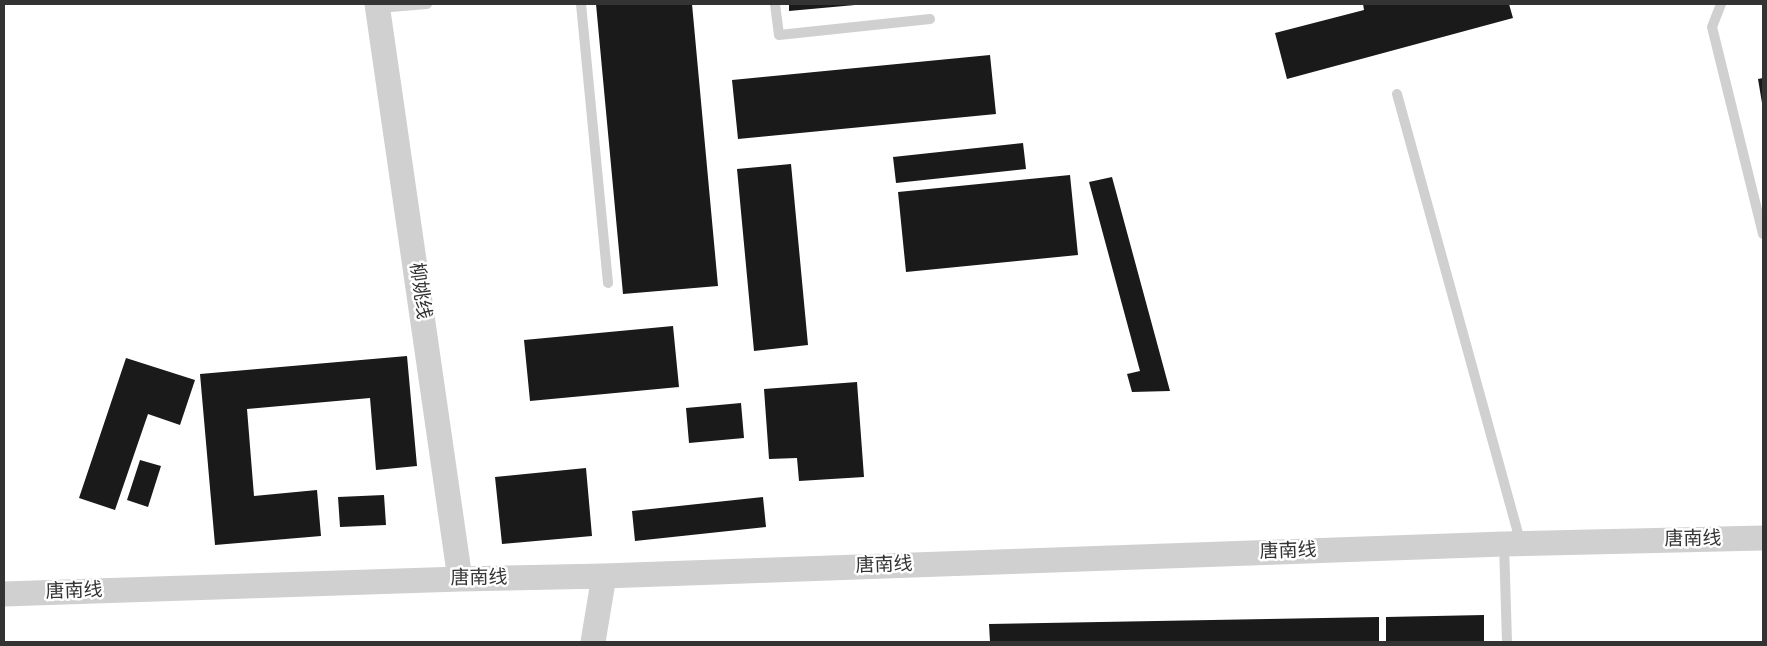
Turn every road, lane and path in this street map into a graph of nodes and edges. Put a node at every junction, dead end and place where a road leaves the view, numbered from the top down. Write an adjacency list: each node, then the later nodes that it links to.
1 (427, 4): 5 (lane)
2 (581, 4): 9 (lane)
3 (775, 4): 6 (lane)
4 (1721, 4): 8 (lane)
5 (378, 6): 13 (street, 柳姚线)
6 (930, 19)
7 (1397, 94): 11 (lane)
8 (1763, 234)
9 (608, 283)
10 (1763, 538): 11 (street, 唐南线)
11 (1513, 544): 12 (street, 唐南线); 16 (lane)
12 (604, 576): 13 (street, 唐南线); 15 (street)
13 (460, 579): 14 (street, 唐南线)
14 (4, 594)
15 (593, 642)
16 (1507, 642)

